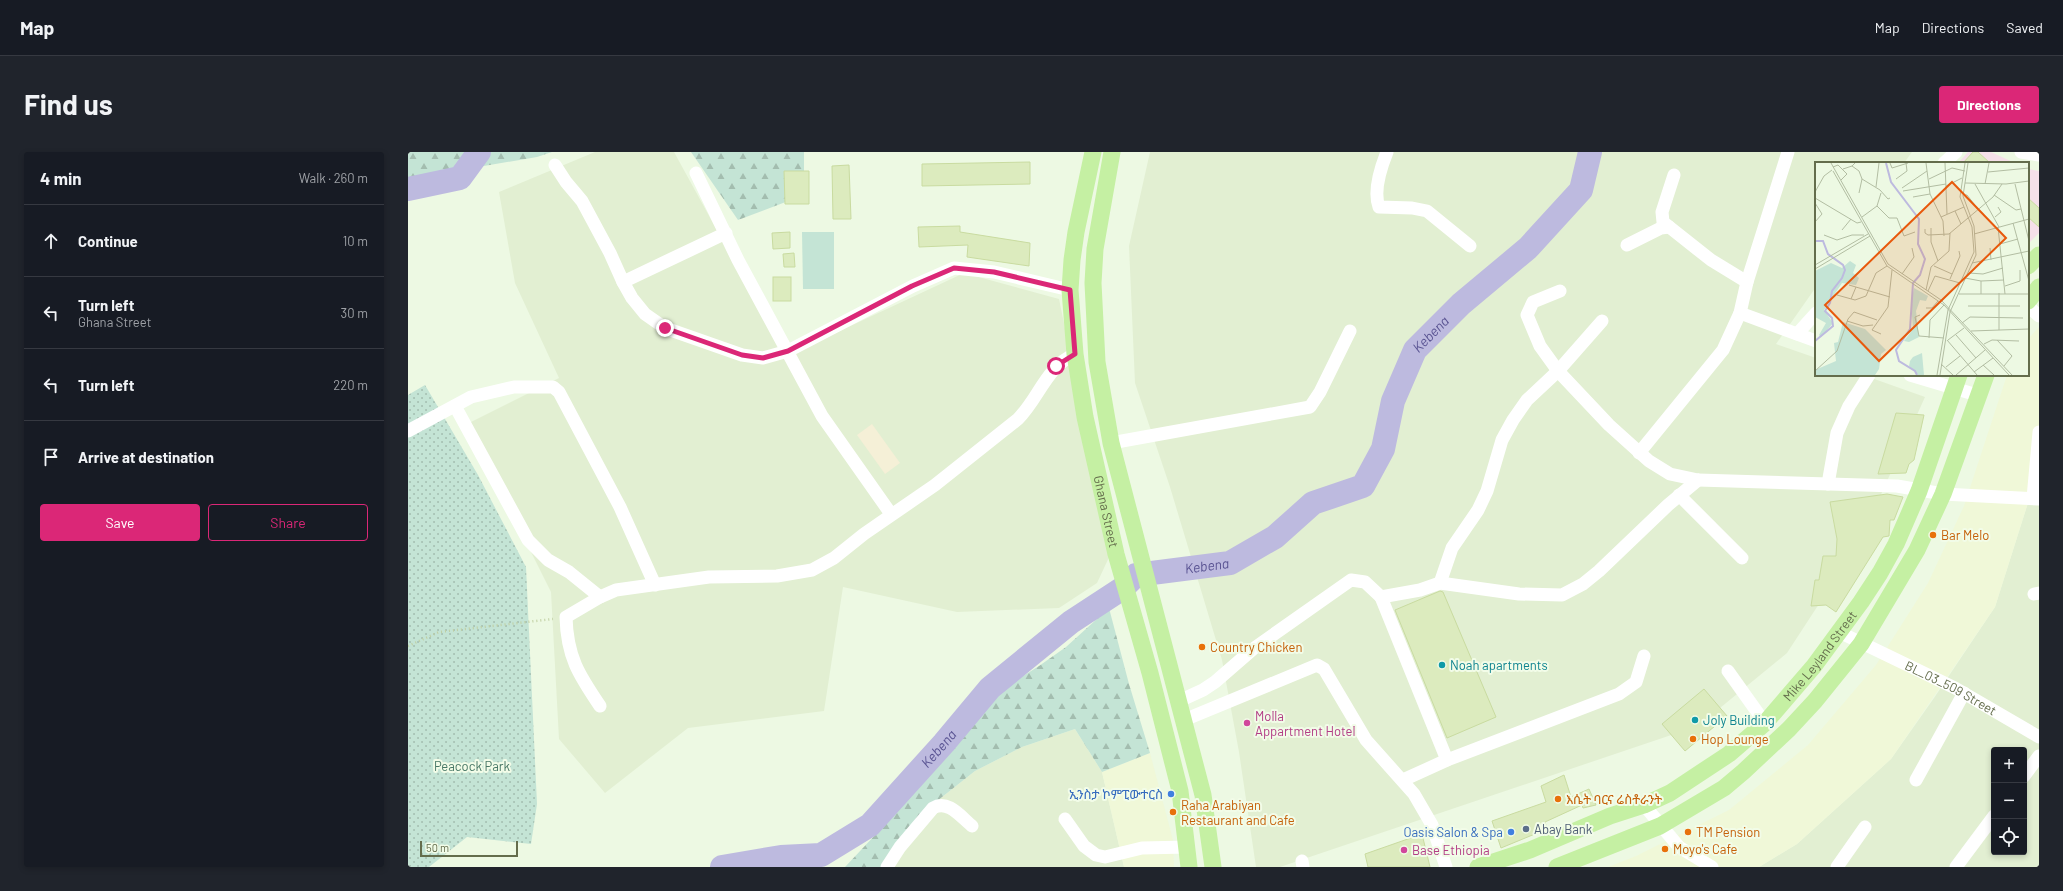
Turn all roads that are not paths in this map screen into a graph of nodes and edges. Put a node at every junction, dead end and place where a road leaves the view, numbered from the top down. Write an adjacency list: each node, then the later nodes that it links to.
1 (1093, 152): 21 (main road, Ghana Street)
2 (1112, 152): 43 (main road, Ghana Street)
3 (1387, 152): 15 (street)
4 (1788, 152): 19 (street)
5 (1956, 152): 8 (street)
6 (2021, 152): 7 (street)
7 (2039, 155)
8 (1945, 162)
9 (556, 165): 18 (street)
10 (696, 174): 13 (street)
11 (1674, 175): 12 (street)
12 (1669, 227): 14 (street); 19 (street)
13 (726, 233): 18 (street); 32 (street)
14 (1627, 245)
15 (1470, 246)
16 (2039, 255): 17 (main road)
17 (2029, 265)
18 (623, 282): 32 (street)
19 (1747, 282): 25 (street)
20 (2039, 287): 23 (main road)
21 (1070, 290): 32 (street); 33 (main road, Ghana Street)
22 (1560, 291): 34 (street)
23 (2029, 299)
24 (2029, 307): 27 (street)
25 (1740, 313): 30 (street); 44 (street)
26 (1815, 314): 30 (street)
27 (2039, 316)
28 (1602, 321): 34 (street)
29 (1350, 331): 43 (street)
30 (1797, 334): 31 (street)
31 (1815, 341)
32 (788, 351): 53 (street)
33 (1075, 354): 52 (main road, Ghana Street); 53 (street)
34 (1558, 371): 44 (street); 55 (street)
35 (1868, 376): 46 (street)
36 (1917, 376): 38 (street)
37 (1986, 376): 39 (main road, Mike Leyland Street)
38 (1956, 382): 39 (street); 47 (main road, Mike Leyland Street)
39 (1977, 395): 48 (main road, Mike Leyland Street)
40 (455, 406): 41 (street); 56 (street); 57 (street)
41 (408, 431)
42 (2039, 432): 51 (street)
43 (1111, 443): 50 (main road, Ghana Street)
44 (1639, 453): 45 (street)
45 (1698, 480): 46 (street); 49 (street)
46 (1828, 484): 47 (street)
47 (1919, 491): 48 (street); 59 (main road, Mike Leyland Street)
48 (1943, 494): 51 (street); 60 (main road, Mike Leyland Street)
49 (1679, 495): 54 (street); 55 (street)
50 (1125, 496): 52 (main road); 64 (main road, Ghana Street)
51 (2036, 499)
52 (1105, 501): 80 (main road, Ghana Street)
53 (892, 514): 56 (street)
54 (1742, 558)
55 (1440, 583): 58 (street)
56 (655, 585): 57 (street)
57 (600, 597): 65 (street)
58 (1380, 597): 64 (street); 70 (street)
59 (1839, 632): 60 (street, BL_03_509 Street); 67 (main road, Mike Leyland Street)
60 (1861, 644): 63 (street, BL_03_509 Street); 78 (main road, Mike Leyland Street)
61 (1644, 656): 70 (street)
62 (1728, 671): 67 (street)
63 (1964, 694): 68 (street, BL_03_509 Street); 73 (street)
64 (1178, 701): 66 (main road, Ghana Street)
65 (600, 706)
66 (1184, 720): 72 (street); 85 (main road, Ghana Street)
67 (1764, 723): 74 (main road, Mike Leyland Street)
68 (2039, 736)
69 (2039, 756): 71 (street)
70 (1447, 760): 72 (street)
71 (2027, 772)
72 (1403, 780): 86 (street)
73 (1916, 780)
74 (1644, 806): 78 (street); 81 (main road, Mike Leyland Street)
75 (1065, 819): 80 (street)
76 (1992, 819): 90 (street)
77 (972, 826): 83 (street)
78 (1660, 826): 82 (main road, Mike Leyland Street); 88 (street)
79 (1865, 827): 89 (street)
80 (1187, 846): 84 (main road, Ghana Street)
81 (1507, 862): 87 (main road, Mike Leyland Street)
82 (1564, 866)
83 (887, 867)
84 (1189, 867)
85 (1212, 867)
86 (1446, 867)
87 (1478, 867)
88 (1712, 867)
89 (1837, 867)
90 (1956, 867)

